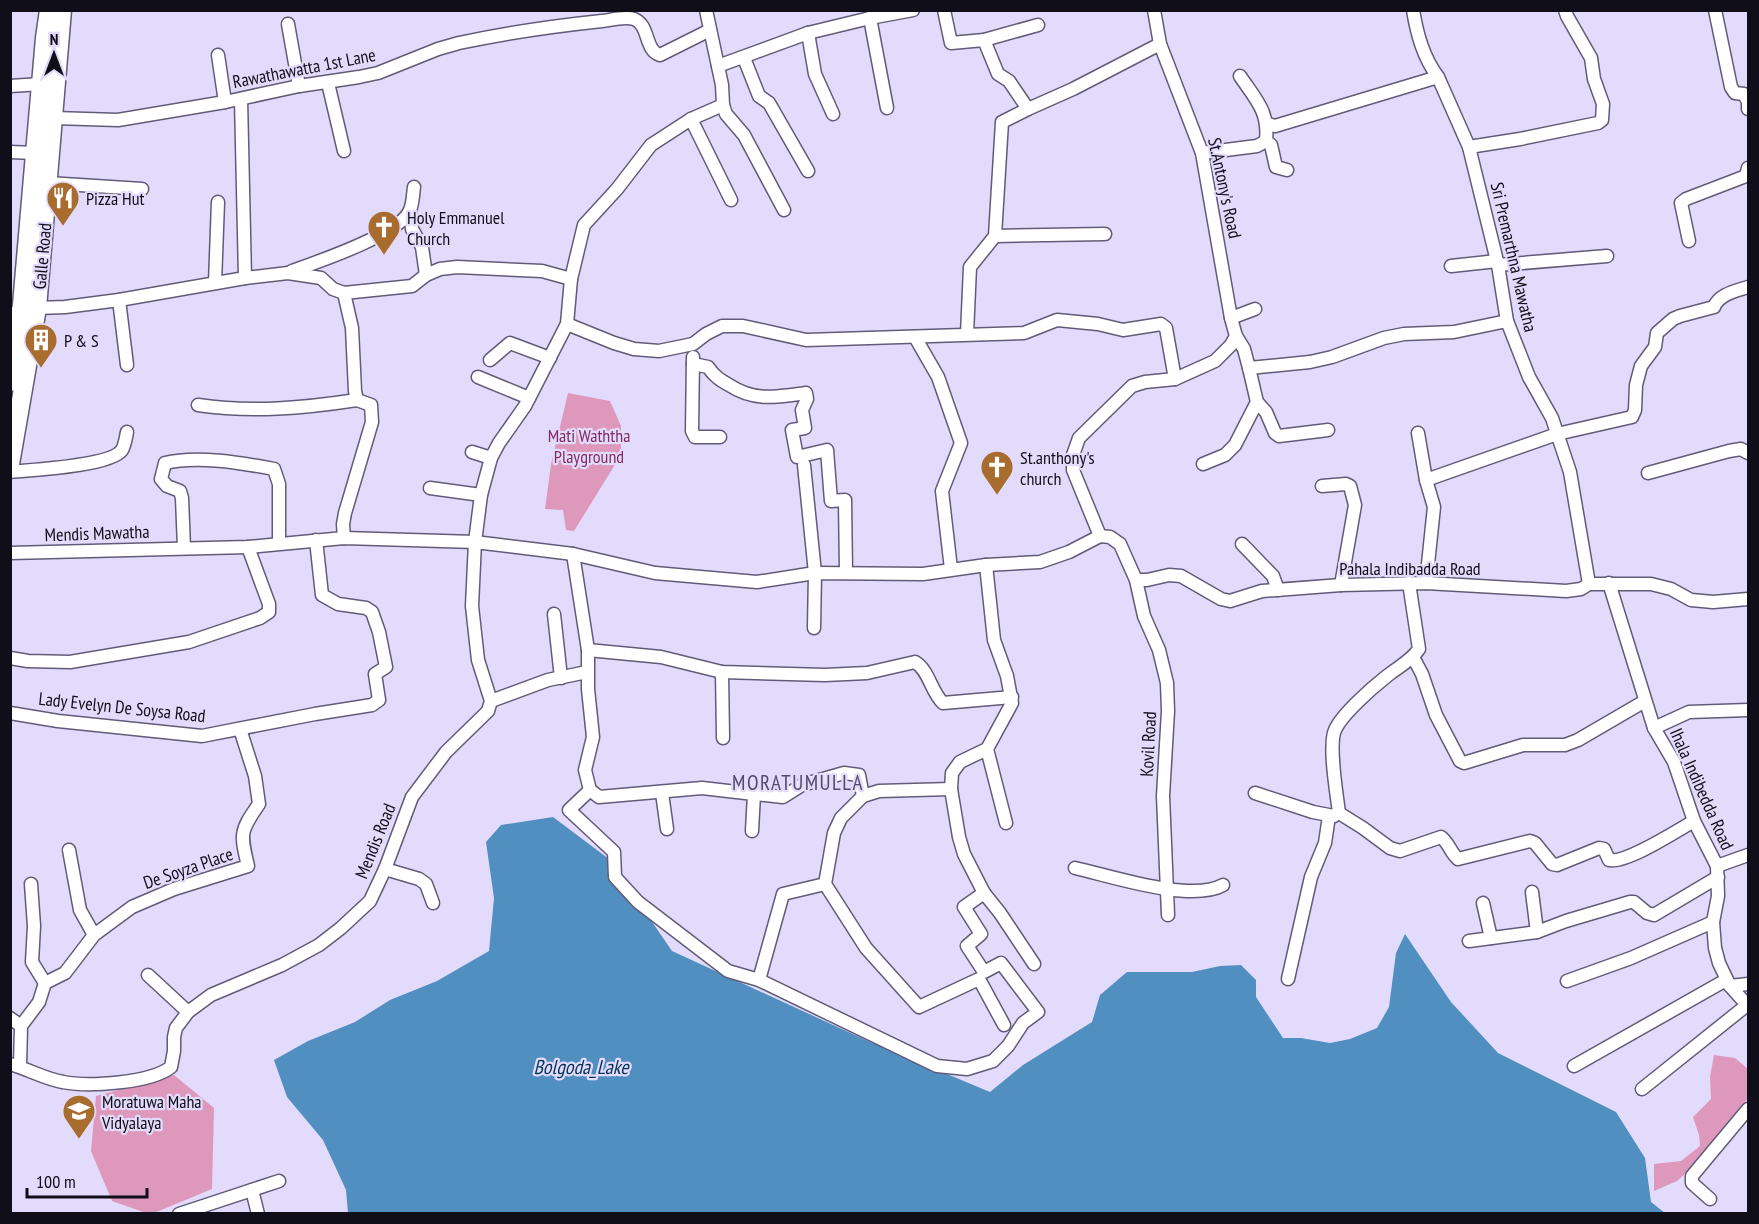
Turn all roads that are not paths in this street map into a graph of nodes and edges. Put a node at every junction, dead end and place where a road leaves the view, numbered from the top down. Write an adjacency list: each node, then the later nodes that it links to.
1 (49, 10): 23 (highway, Galle Road)
2 (62, 10): 33 (highway, Galle Road)
3 (706, 10): 13 (street)
4 (913, 10): 10 (street)
5 (944, 10): 15 (street)
6 (1154, 10): 16 (street, St.Antony's Road)
7 (1413, 10): 21 (street, Sri Premarthna Mawatha)
8 (1565, 10): 37 (street)
9 (1715, 10): 31 (street)
10 (870, 18): 14 (street); 29 (street)
11 (288, 24): 25 (street)
12 (1038, 25): 15 (street)
13 (710, 30): 19 (street); 22 (street, Rawathawatta 1st Lane)
14 (808, 33): 18 (street); 32 (street)
15 (984, 40): 30 (street)
16 (1160, 44): 30 (street); 41 (street, St.Antony's Road)
17 (218, 55): 27 (street)
18 (744, 58): 19 (street); 44 (street)
19 (718, 66): 28 (street)
20 (1240, 76): 35 (street)
21 (1438, 77): 35 (street); 37 (street, Sri Premarthna Mawatha)
22 (328, 83): 25 (street, Rawathawatta 1st Lane); 38 (street)
23 (41, 84): 24 (street); 40 (highway, Galle Road)
24 (10, 86)
25 (299, 86): 26 (street, Rawathawatta 1st Lane)
26 (241, 99): 27 (street, Rawathawatta 1st Lane); 60 (street)
27 (225, 102): 33 (street, Rawathawatta 1st Lane)
28 (723, 105): 34 (street); 50 (street)
29 (887, 108)
30 (1028, 109): 53 (street)
31 (1749, 109)
32 (833, 114)
33 (54, 118): 45 (highway, Galle Road)
34 (691, 119): 48 (street); 61 (street)
35 (1268, 124): 36 (street)
36 (1266, 141): 41 (street); 43 (street)
37 (1469, 147): 56 (street, Sri Premarthna Mawatha)
38 (344, 151)
39 (10, 152): 40 (street)
40 (35, 153): 67 (highway, Galle Road)
41 (1202, 153): 68 (street, St.Antony's Road)
42 (1749, 168): 54 (street)
43 (1287, 170)
44 (808, 171)
45 (48, 183): 47 (street); 67 (highway, Galle Road)
46 (414, 187): 51 (street)
47 (142, 189)
48 (731, 200)
49 (218, 202): 62 (street)
50 (784, 210)
51 (410, 212): 58 (street); 59 (street)
52 (1105, 234): 53 (street)
53 (995, 236): 71 (street)
54 (1689, 241)
55 (1607, 256): 56 (street)
56 (1497, 263): 57 (street); 69 (street, Sri Premarthna Mawatha)
57 (1451, 266)
58 (288, 273): 60 (street); 64 (street)
59 (426, 275): 61 (street); 64 (street)
60 (245, 278): 62 (street)
61 (571, 279): 70 (street)
62 (215, 283): 65 (street)
63 (1748, 286): 91 (street)
64 (344, 293): 85 (street)
65 (119, 300): 67 (street); 79 (street)
66 (1255, 309): 68 (street)
67 (23, 312): 75 (highway, Galle Road); 96 (highway, Galle Road)
68 (1231, 318): 72 (street)
69 (1507, 321): 80 (street); 91 (street, Sri Premarthna Mawatha)
70 (567, 324): 74 (street); 76 (street)
71 (967, 334): 73 (street); 82 (street)
72 (1236, 336): 80 (street); 82 (street)
73 (915, 337): 74 (street); 116 (street)
74 (693, 344): 78 (street)
75 (13, 353): 83 (highway, Galle Road)
76 (550, 358): 77 (street); 84 (street)
77 (490, 360)
78 (693, 363): 92 (street); 117 (street)
79 (127, 365)
80 (1249, 368): 86 (street)
81 (478, 377): 84 (street)
82 (1175, 379): 105 (street)
83 (10, 382)
84 (529, 398): 95 (street)
85 (357, 400): 87 (street); 106 (street)
86 (1257, 402): 88 (street); 97 (street)
87 (198, 405)
88 (1328, 430)
89 (127, 432): 99 (street)
90 (1419, 433): 101 (street)
91 (1557, 434): 101 (street); 123 (street, Sri Premarthna Mawatha)
92 (720, 437)
93 (472, 452): 95 (street)
94 (1749, 453): 100 (street)
95 (491, 458): 104 (street)
96 (10, 464)
97 (1203, 464)
98 (804, 465): 118 (street)
99 (10, 472)
100 (1648, 473)
101 (1426, 480): 121 (street)
102 (1322, 486): 124 (street)
103 (430, 488): 104 (street)
104 (481, 495): 108 (street)
105 (1100, 536): 115 (street, Mendis Mawatha); 119 (street)
106 (344, 538): 107 (street, Mendis Mawatha); 108 (street, Mendis Mawatha)
107 (316, 540): 109 (street, Mendis Mawatha); 141 (street, Lady Evelyn De Soysa Road)
108 (475, 542): 114 (street, Mendis Mawatha); 136 (street)
109 (279, 543): 111 (street, Mendis Mawatha); 112 (street)
110 (1242, 544): 125 (street)
111 (248, 547): 112 (street, Mendis Mawatha); 131 (street)
112 (184, 548): 113 (street, Mendis Mawatha)
113 (10, 553)
114 (573, 554): 118 (street, Mendis Mawatha); 129 (street)
115 (986, 565): 116 (street, Mendis Mawatha); 135 (street)
116 (951, 570): 117 (street, Mendis Mawatha)
117 (846, 572): 118 (street, Mendis Mawatha)
118 (815, 573): 128 (street)
119 (1136, 580): 125 (street, Pahala Indibadda Road); 163 (street, Kovil Road)
120 (1410, 583): 121 (street, Pahala Indibadda Road); 124 (street, Pahala Indibadda Road); 130 (street)
121 (1426, 583): 123 (street, Pahala Indibadda Road)
122 (1609, 583): 123 (street, Pahala Indibadda Road); 126 (street, Pahala Indibadda Road); 137 (street, Ihala Indibedda Road)
123 (1589, 584)
124 (1341, 585): 125 (street, Pahala Indibadda Road)
125 (1278, 590)
126 (1749, 599)
127 (554, 614): 134 (street)
128 (814, 628)
129 (588, 650): 132 (street); 133 (street)
130 (1413, 657): 137 (street); 150 (street)
131 (10, 658)
132 (588, 672): 134 (street); 145 (street)
133 (722, 672): 135 (street); 142 (street)
134 (561, 678): 136 (street)
135 (1012, 696): 143 (street)
136 (491, 701): 158 (street, Mendis Road)
137 (1645, 701): 140 (street, Ihala Indibedda Road)
138 (1749, 710): 140 (street)
139 (10, 713): 141 (street, Lady Evelyn De Soysa Road)
140 (1654, 728): 151 (street, Ihala Indibedda Road)
141 (240, 729): 171 (street, De Soyza Place)
142 (723, 738)
143 (987, 749): 144 (street); 152 (street)
144 (951, 789): 149 (street); 165 (street)
145 (590, 790): 146 (street); 177 (street)
146 (662, 793): 147 (street); 153 (street)
147 (754, 794): 149 (street); 154 (street)
148 (1255, 794): 150 (street)
149 (863, 796): 161 (street)
150 (1334, 815): 151 (street); 176 (street)
151 (1694, 821): 159 (street, Ihala Indibedda Road)
152 (1006, 823)
153 (667, 829)
154 (752, 831)
155 (69, 850): 171 (street)
156 (1749, 855): 159 (street)
157 (1075, 868): 163 (street)
158 (385, 869): 166 (street); 183 (street, Mendis Road)
159 (1717, 872): 169 (street, Ihala Indibedda Road); 170 (street)
160 (31, 884): 179 (street)
161 (825, 884): 177 (street); 185 (street)
162 (1223, 885): 163 (street)
163 (1167, 889): 168 (street, Kovil Road)
164 (1532, 892): 170 (street)
165 (984, 893): 174 (street); 177 (street)
166 (433, 903)
167 (1483, 903): 172 (street)
168 (1168, 915)
169 (1713, 922): 178 (street); 180 (street, Ihala Indibedda Road)
170 (1537, 932): 172 (street)
171 (94, 935): 179 (street, De Soyza Place)
172 (1491, 938): 173 (street)
173 (1469, 941)
174 (1034, 964)
175 (148, 975): 183 (street)
176 (1288, 979)
177 (759, 980)
178 (1567, 981)
179 (45, 983): 186 (street)
180 (1728, 983): 181 (street); 182 (street, Ihala Indibedda Road); 188 (street)
181 (1749, 984)
182 (1748, 1005): 189 (street)
183 (188, 1011): 187 (street, Mendis Road)
184 (10, 1018): 186 (street)
185 (1004, 1025)
186 (21, 1026): 187 (street)
187 (15, 1065)
188 (1574, 1066)
189 (1642, 1089)
190 (1749, 1109): 193 (street)
191 (279, 1181): 192 (street)
192 (252, 1190): 194 (street); 195 (street)
193 (1710, 1199)
194 (179, 1214)
195 (258, 1214)

